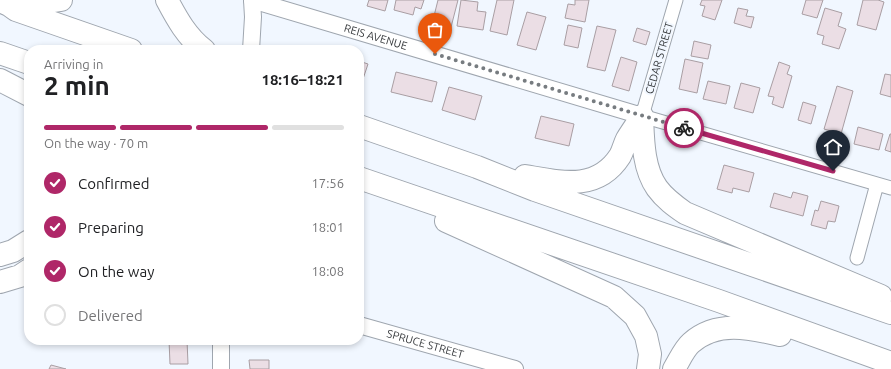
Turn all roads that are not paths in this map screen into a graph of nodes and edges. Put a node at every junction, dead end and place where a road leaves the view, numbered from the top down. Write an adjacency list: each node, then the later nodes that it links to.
1 (61, 0): 5 (highway)
2 (167, 0): 7 (highway)
3 (252, 0): 8 (street); 13 (street, REIS AVENUE)
4 (676, 0): 13 (street, CEDAR STREET)
5 (5, 3): 6 (highway)
6 (117, 45)
7 (198, 45)
8 (250, 45)
9 (0, 53): 10 (highway)
10 (24, 61)
11 (0, 80): 12 (highway)
12 (24, 92)
13 (642, 116): 15 (highway); 17 (street, REIS AVENUE); 25 (highway)
14 (364, 127): 15 (highway)
15 (477, 167): 26 (highway)
16 (364, 180): 18 (highway)
17 (877, 184): 19 (street, REIS AVENUE); 22 (street)
18 (389, 188): 29 (highway); 33 (highway)
19 (891, 188)
20 (24, 244): 21 (highway)
21 (0, 255)
22 (857, 258)
23 (24, 273): 24 (highway)
24 (0, 282)
25 (891, 300)
26 (891, 313)
27 (364, 326): 32 (street, SPRUCE STREET)
28 (221, 345): 31 (street)
29 (868, 355): 30 (highway); 34 (highway)
30 (891, 363)
31 (220, 369)
32 (515, 369)
33 (648, 369)
34 (674, 369)

